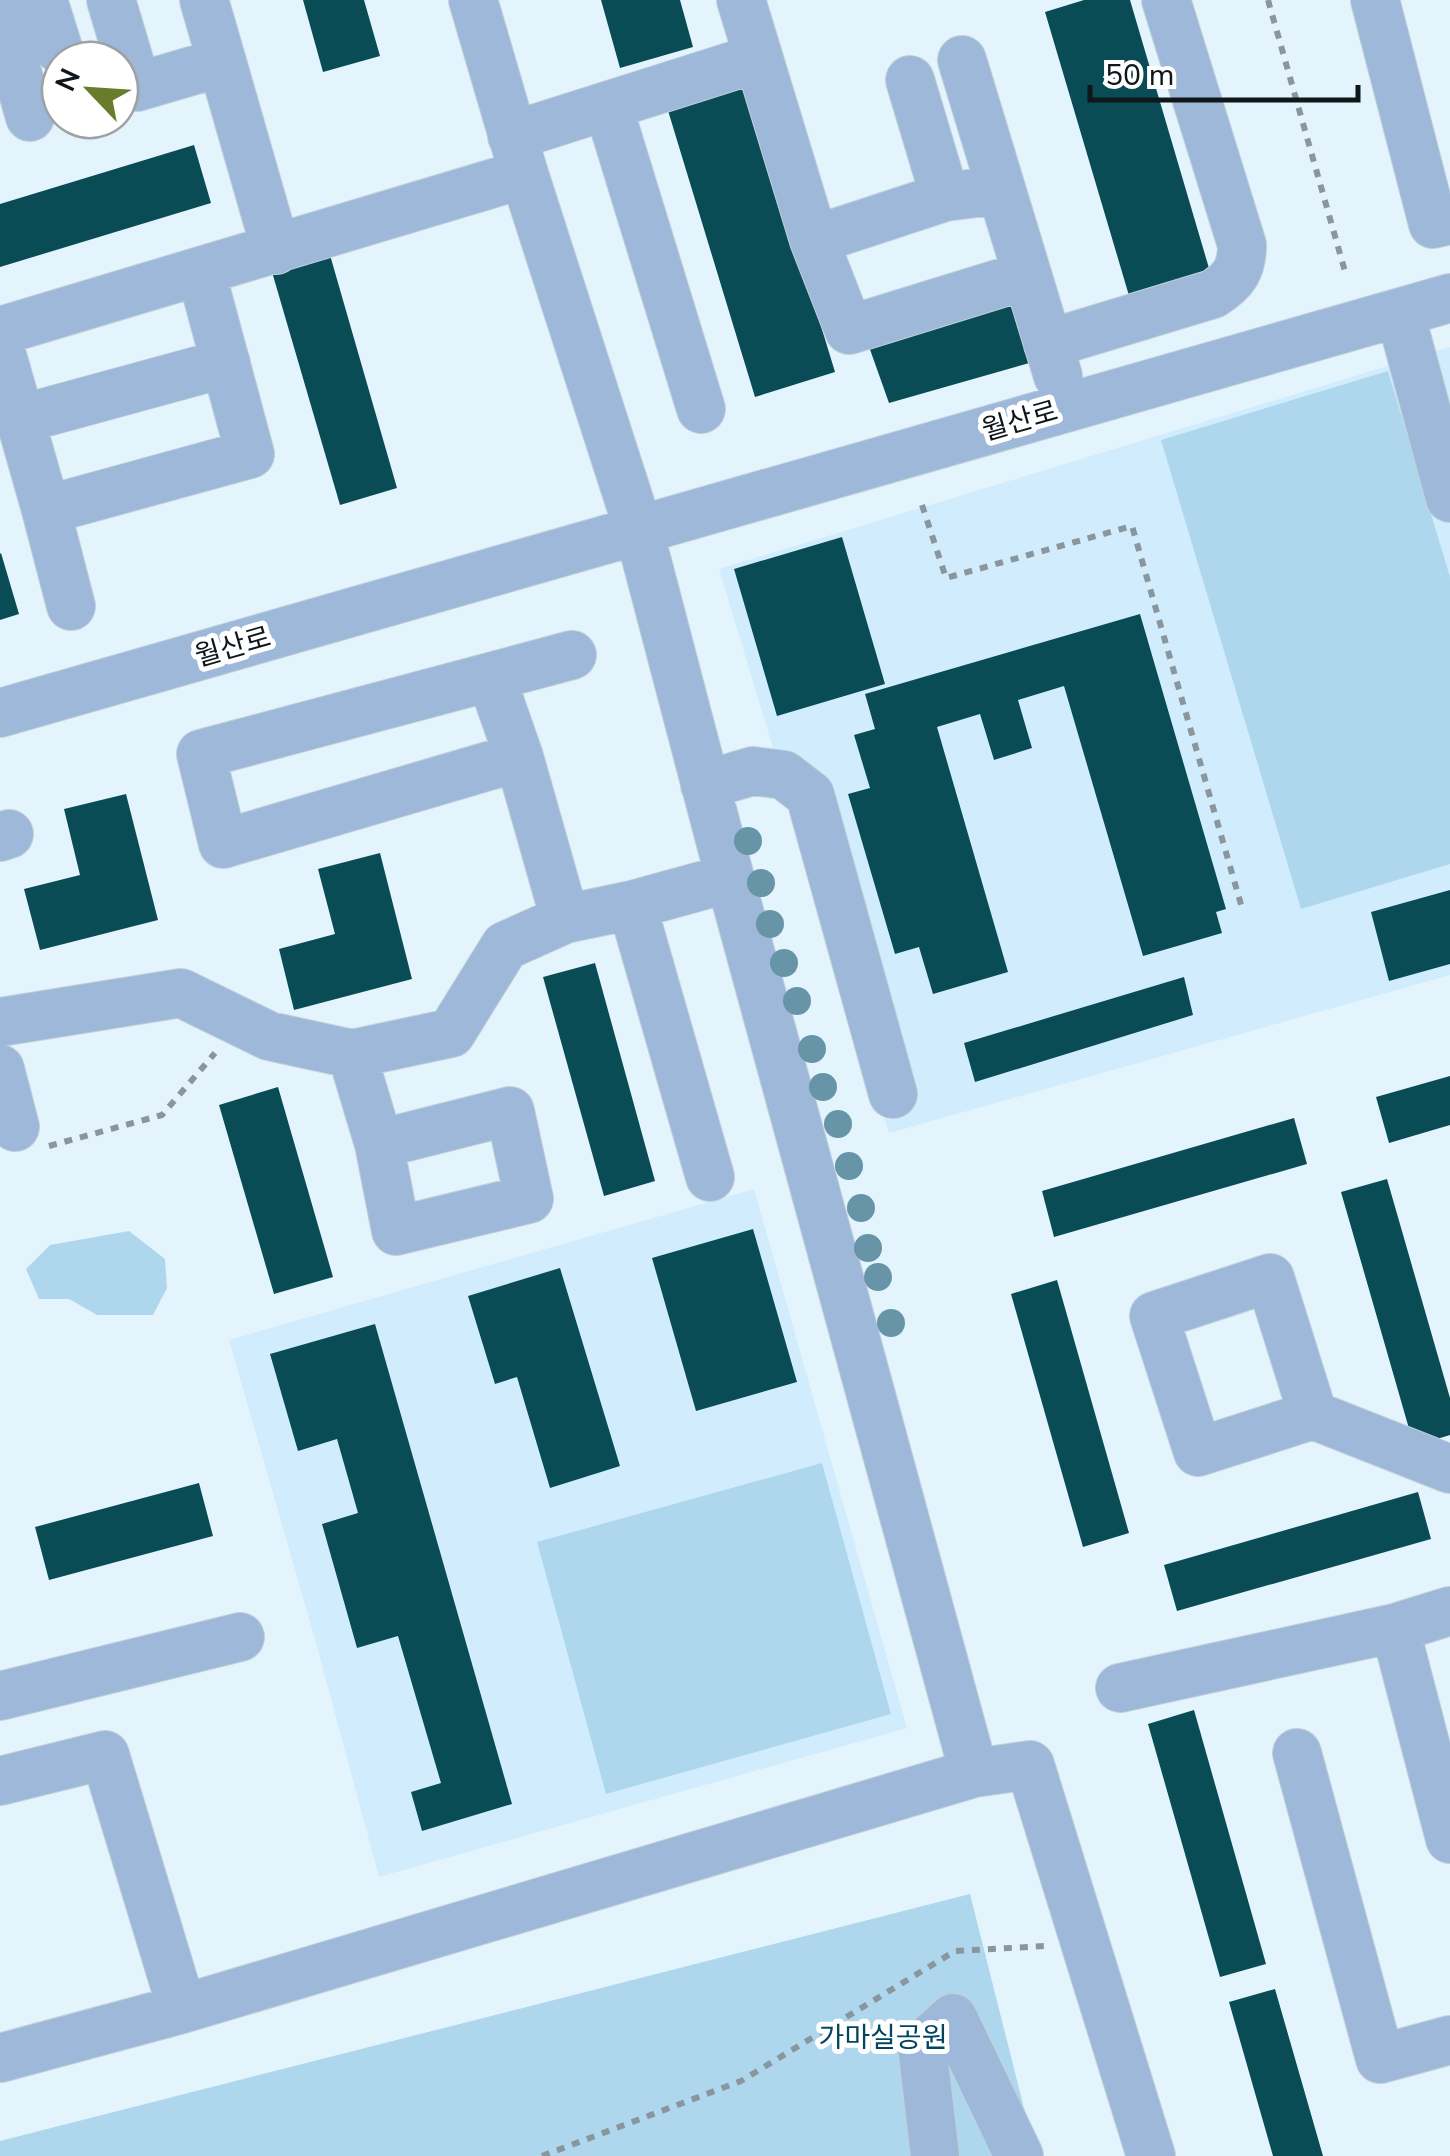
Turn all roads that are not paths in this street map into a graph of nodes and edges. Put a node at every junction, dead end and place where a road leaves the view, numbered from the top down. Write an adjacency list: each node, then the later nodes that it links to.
1 (43, 0): 9 (street)
2 (111, 0): 10 (street)
3 (204, 0): 13 (street)
4 (473, 0): 18 (street)
5 (740, 0): 11 (street)
6 (1166, 0): 29 (street)
7 (1375, 0): 21 (street)
8 (0, 13): 17 (street)
9 (56, 40)
10 (119, 40)
11 (758, 58): 16 (street); 22 (street)
12 (962, 60): 19 (street)
13 (222, 62): 15 (street); 23 (street)
14 (910, 80): 20 (street)
15 (140, 86)
16 (608, 106): 18 (street); 33 (street)
17 (30, 117)
18 (518, 155): 23 (street); 37 (street)
19 (1000, 190): 20 (street); 25 (street)
20 (945, 197): 22 (street)
21 (1450, 220)
22 (814, 240): 25 (street)
23 (276, 250): 24 (street)
24 (200, 272): 28 (street); 31 (street)
25 (1027, 276): 29 (street)
26 (1450, 298): 27 (street, 월산로)
27 (1400, 313): 32 (street, 월산로); 35 (street)
28 (0, 331)
29 (1048, 344): 32 (street)
30 (0, 348): 34 (street)
31 (226, 363): 34 (street); 36 (street)
32 (1070, 407): 37 (street, 월산로)
33 (701, 408)
34 (21, 418): 36 (street)
35 (1450, 498)
36 (46, 510): 38 (street)
37 (639, 530): 41 (street, 월산로); 43 (street)
38 (71, 606)
39 (572, 654): 40 (street)
40 (492, 677): 42 (street); 42 (street)
41 (0, 713)
42 (519, 757): 46 (street)
43 (705, 785): 44 (street); 50 (street)
44 (730, 878): 45 (street); 62 (street)
45 (632, 905): 46 (street); 53 (street)
46 (565, 919): 48 (street)
47 (0, 1022): 48 (street)
48 (352, 1054): 52 (street)
49 (0, 1069): 51 (street)
50 (892, 1094)
51 (25, 1138)
52 (379, 1144)
53 (710, 1178)
54 (1313, 1415): 55 (street)
55 (1450, 1469)
56 (1450, 1612): 57 (street)
57 (1395, 1628): 59 (street); 64 (street)
58 (240, 1637): 60 (street)
59 (1120, 1688)
60 (0, 1696)
61 (1297, 1752): 66 (street)
62 (974, 1773): 65 (street); 70 (street)
63 (0, 1781): 65 (street)
64 (1450, 1839)
65 (182, 2009): 67 (street)
66 (1450, 2040)
67 (0, 2058)
68 (935, 2156): 69 (street)
69 (1019, 2156)
70 (1151, 2156)

